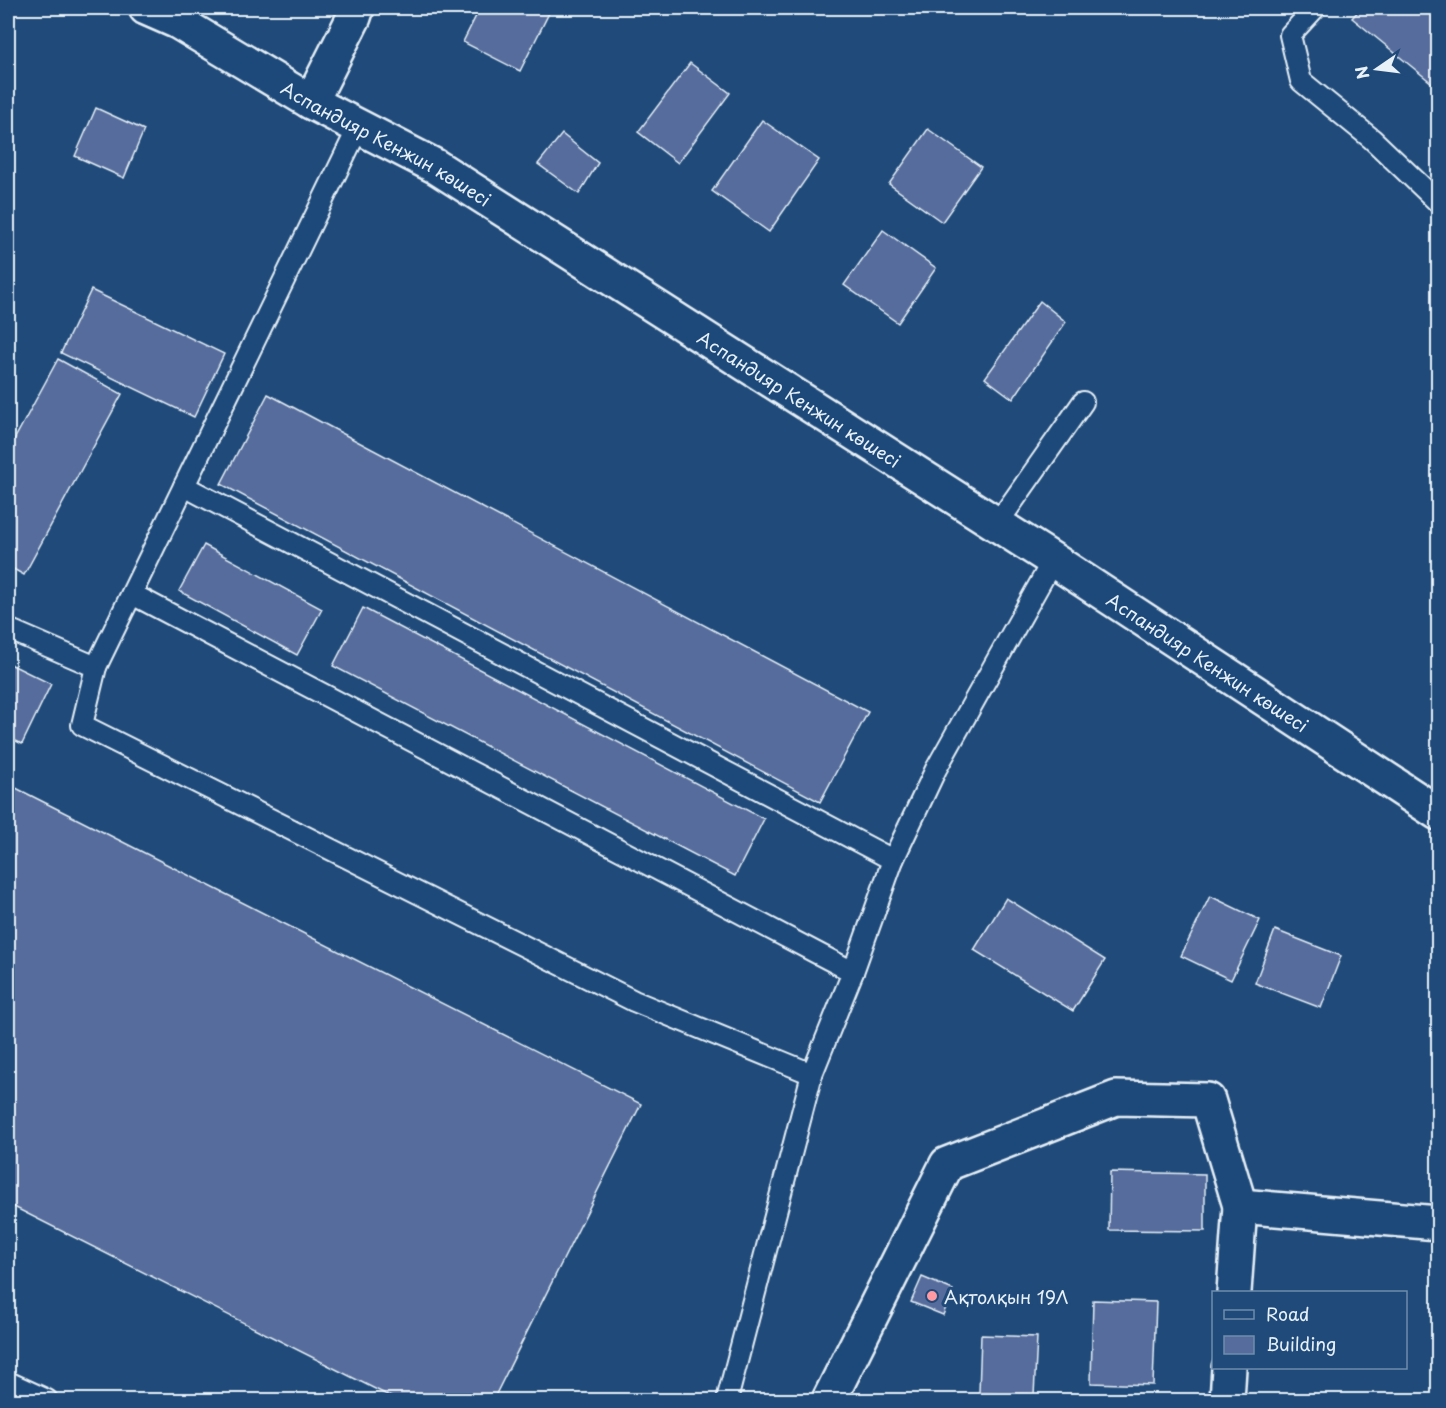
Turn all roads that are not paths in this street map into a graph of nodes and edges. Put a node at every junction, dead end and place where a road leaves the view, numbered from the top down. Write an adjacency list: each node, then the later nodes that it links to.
1 (146, 8): 4 (street, Аспандияр Кенжин көшесі)
2 (357, 8): 5 (street)
3 (1315, 8): 7 (lane)
4 (180, 15): 5 (street, Аспандияр Кенжин көшесі)
5 (311, 102): 6 (street, Аспандияр Кенжин көшесі)
6 (358, 126): 9 (lane); 10 (street, Аспандияр Кенжин көшесі)
7 (1438, 202)
8 (1083, 402): 10 (lane)
9 (184, 486): 12 (lane); 16 (lane)
10 (997, 524): 11 (street, Аспандияр Кенжин көшесі)
11 (1053, 560): 15 (street, Аспандияр Кенжин көшесі); 16 (lane)
12 (132, 594): 14 (lane); 17 (lane)
13 (8, 629): 14 (lane)
14 (96, 667): 18 (lane)
15 (1438, 813)
16 (893, 860): 17 (lane)
17 (853, 972): 18 (lane)
18 (812, 1074): 25 (lane)
19 (1240, 1206): 20 (street); 21 (street); 26 (street)
20 (1438, 1223)
21 (1234, 1291)
22 (1229, 1369): 27 (street)
23 (8, 1382): 24 (lane)
24 (47, 1401)
25 (727, 1401)
26 (829, 1401)
27 (1227, 1401)

